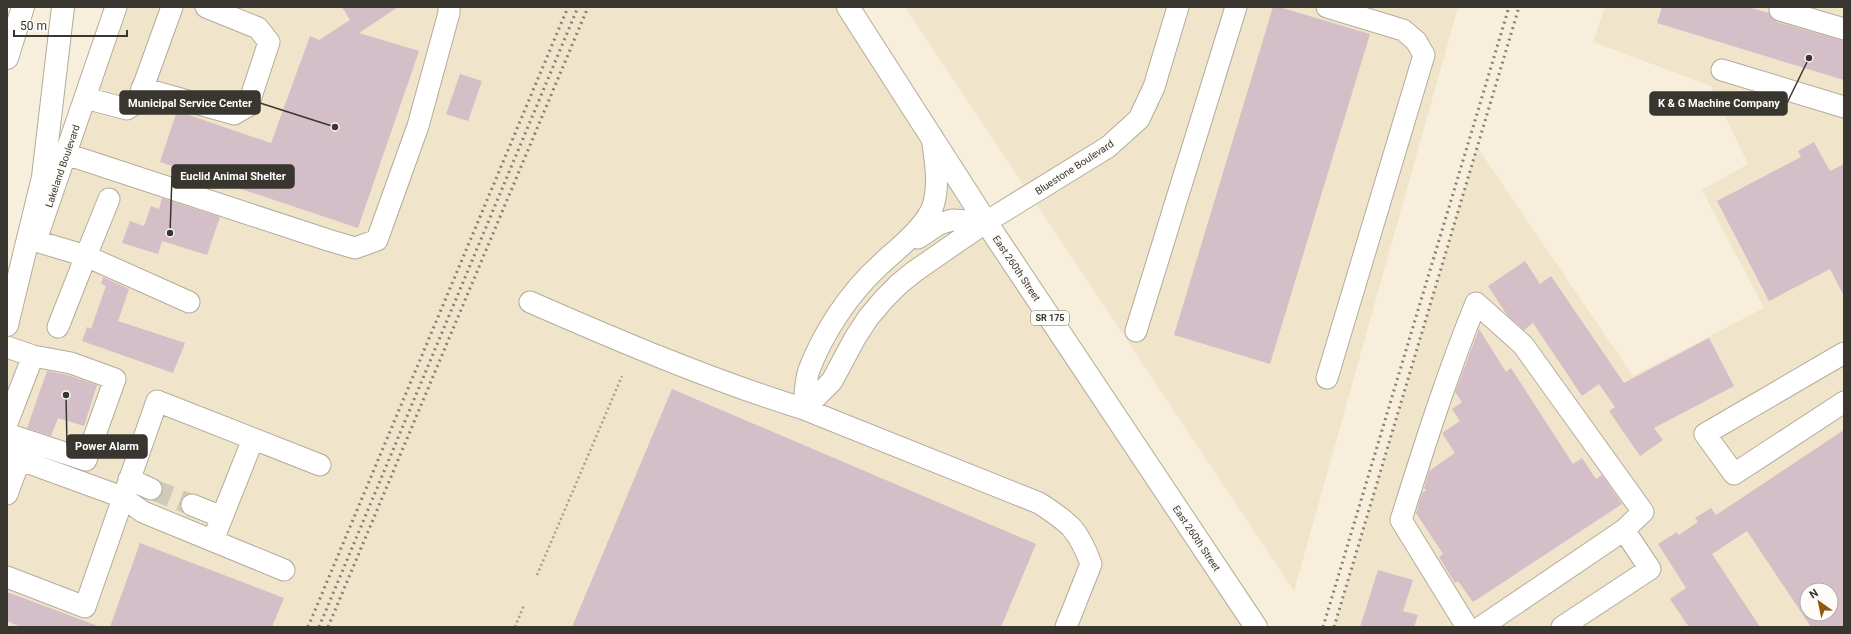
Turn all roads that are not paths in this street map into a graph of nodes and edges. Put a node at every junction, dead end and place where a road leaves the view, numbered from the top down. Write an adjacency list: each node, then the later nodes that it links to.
1 (23, 7): 14 (main road)
2 (63, 7): 28 (main road)
3 (116, 7): 17 (street, Lakeland Boulevard)
4 (172, 7): 16 (street)
5 (206, 7): 12 (street)
6 (449, 7): 20 (street)
7 (848, 7): 19 (main road, East 260th Street / SR 175)
8 (1178, 7): 22 (street, Bluestone Boulevard)
9 (1236, 7): 30 (street)
10 (1327, 7): 34 (street)
11 (1780, 10): 13 (street)
12 (235, 13): 16 (street)
13 (1844, 29)
14 (7, 58)
15 (1722, 70): 18 (street)
16 (142, 88): 17 (street)
17 (85, 98): 20 (street, Lakeland Boulevard)
18 (1844, 107)
19 (932, 137): 22 (main road, East 260th Street / SR 175); 24 (street)
20 (66, 154): 23 (street, Lakeland Boulevard)
21 (109, 199): 25 (street)
22 (986, 222): 24 (street); 36 (street, Bluestone Boulevard); 53 (main road, East 260th Street / SR 175)
23 (36, 241): 25 (street); 28 (street, Lakeland Boulevard)
24 (891, 255): 36 (street)
25 (86, 256): 26 (street); 29 (street)
26 (189, 302)
27 (530, 302): 36 (street)
28 (7, 325)
29 (58, 328)
30 (1136, 331)
31 (7, 347): 33 (street)
32 (1844, 353): 35 (street)
33 (33, 356): 37 (street); 38 (street)
34 (1327, 378)
35 (1844, 402)
36 (804, 409): 52 (street)
37 (7, 423)
38 (7, 434)
39 (253, 439): 41 (street); 42 (street); 46 (street)
40 (14, 457): 42 (street); 44 (street)
41 (320, 465)
42 (125, 488): 43 (street); 48 (street); 50 (street)
43 (151, 489)
44 (7, 494)
45 (192, 505): 46 (street)
46 (222, 517): 48 (street)
47 (1624, 530): 51 (street); 54 (street); 56 (street)
48 (213, 540): 49 (street)
49 (284, 570)
50 (7, 577)
51 (1505, 621): 55 (street)
52 (1068, 626)
53 (1256, 627)
54 (1467, 627)
55 (1481, 627)
56 (1562, 627)

